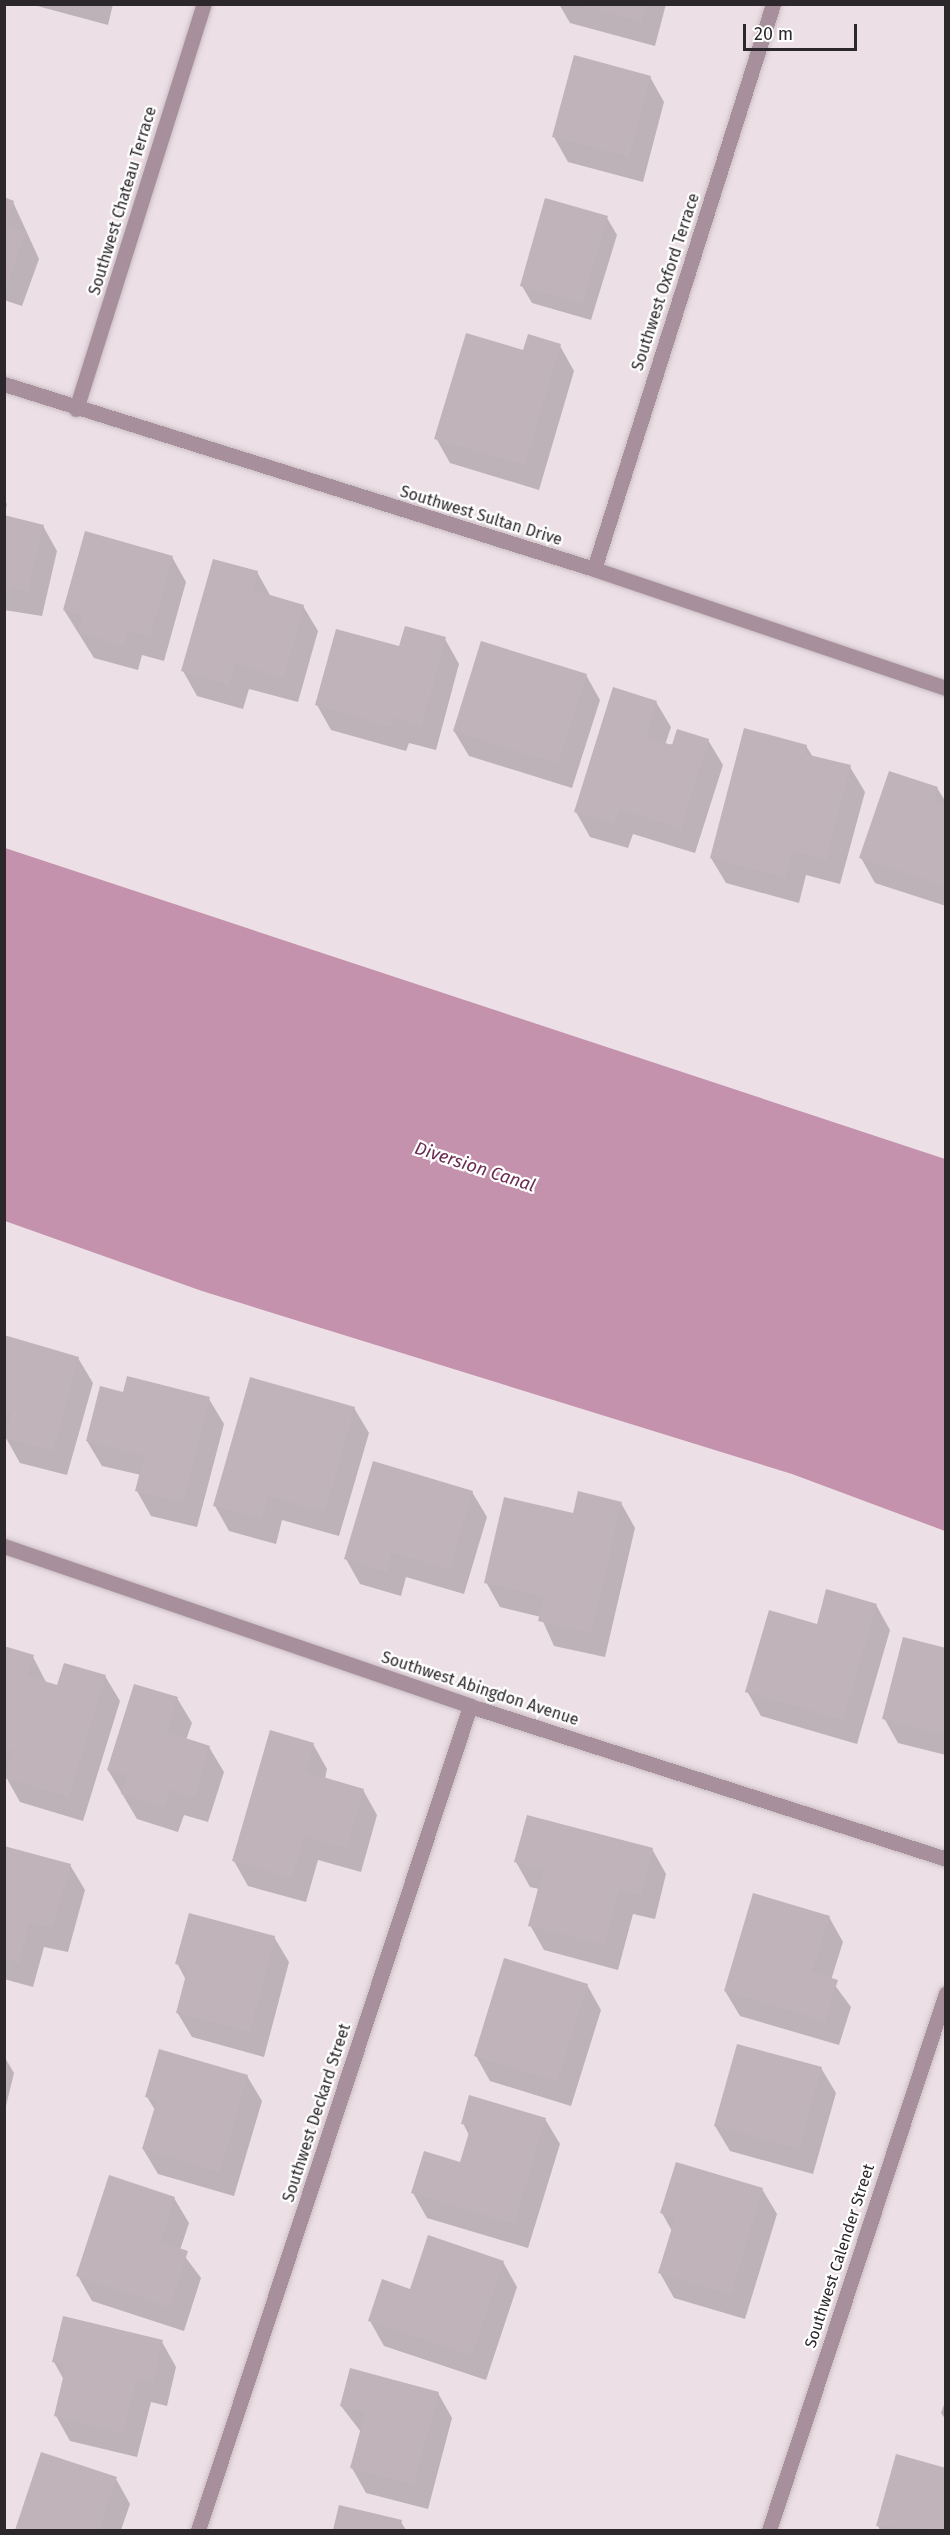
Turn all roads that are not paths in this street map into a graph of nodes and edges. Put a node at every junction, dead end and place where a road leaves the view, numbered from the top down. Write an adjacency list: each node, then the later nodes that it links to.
1 (204, 4): 4 (street, Southwest Chateau Terrace)
2 (773, 4): 5 (street, Southwest Oxford Terrace)
3 (4, 384): 4 (street, Southwest Sultan Drive)
4 (76, 409): 5 (street, Southwest Sultan Drive)
5 (594, 570): 6 (street, Southwest Sultan Drive)
6 (945, 688)
7 (4, 1546): 8 (street, Southwest Abingdon Avenue)
8 (470, 1706): 9 (street, Southwest Abingdon Avenue); 11 (street, Southwest Deckard Street)
9 (945, 1859)
10 (945, 1993): 12 (street, Southwest Calender Street)
11 (198, 2530)
12 (769, 2530)

